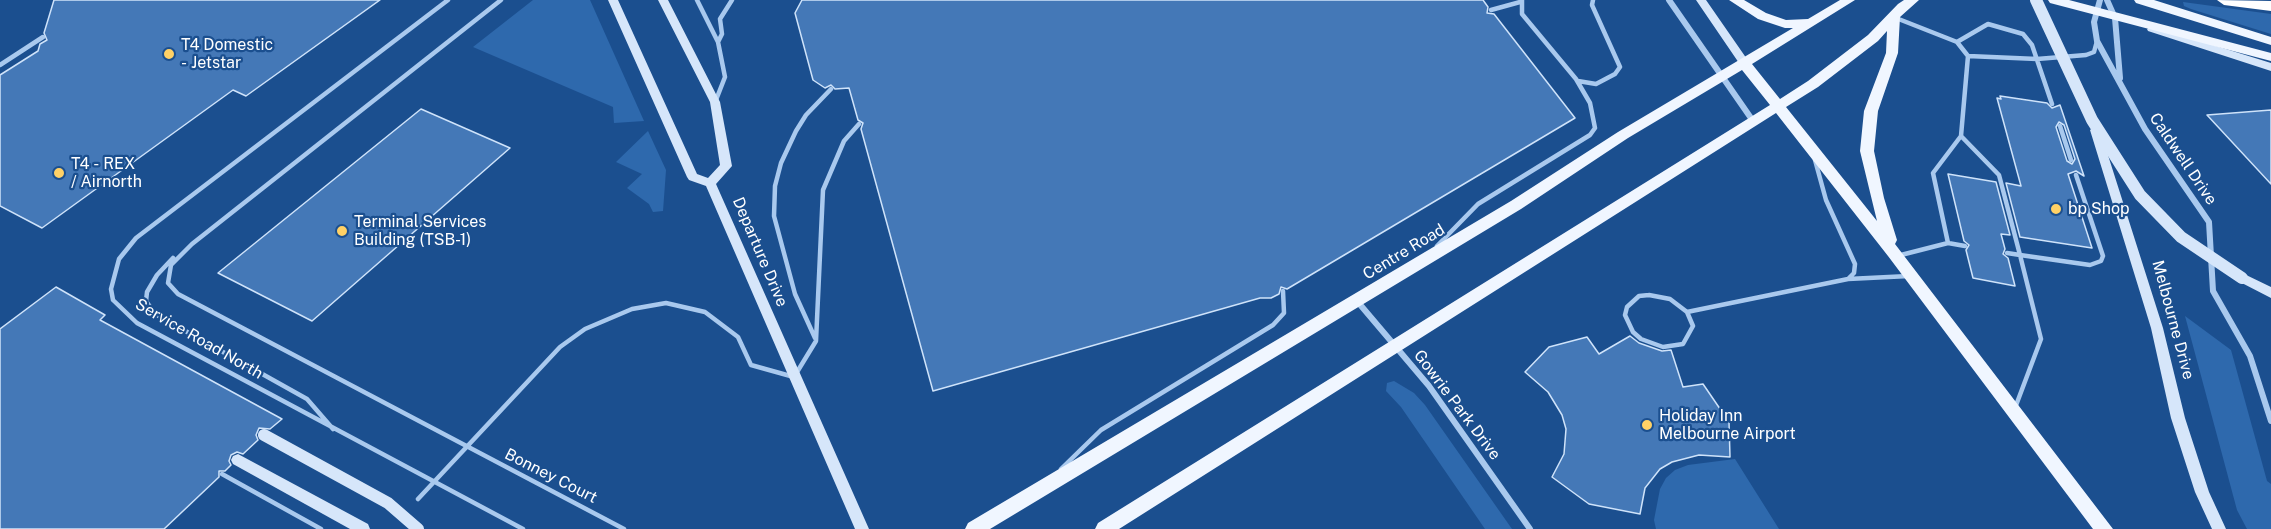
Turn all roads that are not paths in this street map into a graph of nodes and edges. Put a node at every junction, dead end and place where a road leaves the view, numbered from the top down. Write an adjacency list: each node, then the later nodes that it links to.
1 (448, 0): 70 (lane, Service Road North)
2 (501, 0): 53 (lane, Service Road North)
3 (613, 0): 51 (street, Departure Drive)
4 (663, 0): 40 (street)
5 (697, 0): 28 (lane)
6 (732, 0): 28 (lane)
7 (1522, 0): 21 (lane); 37 (lane)
8 (1593, 0): 37 (lane)
9 (1669, 0): 36 (street)
10 (1701, 0): 33 (street)
11 (1734, 0): 24 (main road)
12 (1849, 0): 24 (main road, Centre Road)
13 (2036, 0): 43 (street, bridge)
14 (2054, 0): 19 (main road)
15 (2107, 0): 22 (street, Caldwell Drive)
16 (2140, 0): 27 (main road)
17 (2224, 0): 20 (highway)
18 (1904, 6): 29 (lane); 42 (main road); 56 (main road)
19 (2097, 6): 22 (main road); 26 (street, Caldwell Drive)
20 (2271, 6)
21 (1491, 10)
22 (2115, 18): 23 (main road); 38 (street, Caldwell Drive)
23 (2133, 22): 31 (main road); 35 (street)
24 (1814, 23): 33 (main road, Centre Road)
25 (43, 38): 34 (lane)
26 (2097, 41): 32 (lane); 38 (street, Caldwell Drive)
27 (2271, 41)
28 (718, 42): 40 (lane)
29 (1957, 42): 30 (lane); 32 (lane)
30 (1968, 56): 32 (lane); 47 (lane)
31 (2271, 57)
32 (2037, 59): 41 (lane)
33 (1745, 64): 36 (main road, Centre Road); 42 (main road)
34 (0, 65)
35 (2271, 67)
36 (1723, 77): 44 (street); 58 (main road, Centre Road)
37 (1576, 79): 58 (lane)
38 (2120, 82): 69 (street, Caldwell Drive)
39 (831, 89): 65 (lane)
40 (715, 102): 51 (street)
41 (2052, 104)
42 (1778, 106): 44 (main road); 48 (main road)
43 (2092, 120): 62 (street, bridge); 90 (street, Melbourne Drive, bridge)
44 (1753, 121): 66 (main road)
45 (859, 124): 65 (lane)
46 (2060, 126): 49 (lane)
47 (1961, 136): 52 (lane); 57 (lane)
48 (1810, 146): 56 (main road); 60 (lane)
49 (2071, 160)
50 (2076, 175): 57 (lane)
51 (710, 183): 67 (street, Departure Drive)
52 (1948, 243): 54 (lane); 56 (lane)
53 (192, 244): 70 (lane); 72 (lane, Service Road North)
54 (1965, 246)
55 (2007, 253): 57 (lane)
56 (1895, 254): 59 (main road)
57 (2020, 255): 68 (lane)
58 (1420, 263): 63 (main road, Centre Road)
59 (1909, 276): 60 (lane); 68 (main road)
60 (1848, 279): 64 (lane)
61 (1284, 291): 76 (lane)
62 (2271, 293)
63 (1358, 301): 66 (street, Gowrie Park Drive); 76 (main road, Centre Road)
64 (1687, 312): 64 (lane)
65 (816, 341): 67 (lane)
66 (1395, 347): 87 (main road); 88 (street, Gowrie Park Drive)
67 (794, 377): 72 (lane); 78 (street, Departure Drive)
68 (2013, 414): 89 (main road)
69 (2271, 421)
70 (336, 432): 75 (lane, Service Road North)
71 (264, 435): 81 (street, bridge)
72 (466, 447): 75 (lane); 83 (lane, Bonney Court)
73 (238, 460): 80 (street)
74 (222, 474): 79 (lane)
75 (433, 483): 77 (lane); 82 (lane, Service Road North)
76 (1035, 494): 86 (main road, Centre Road)
77 (418, 499)
78 (855, 513): 84 (street); 85 (street, Departure Drive)
79 (321, 529)
80 (363, 529)
81 (418, 529)
82 (523, 529)
83 (624, 529)
84 (851, 529)
85 (862, 529)
86 (974, 529)
87 (1104, 529)
88 (1530, 529)
89 (2104, 529)
90 (2218, 529)

